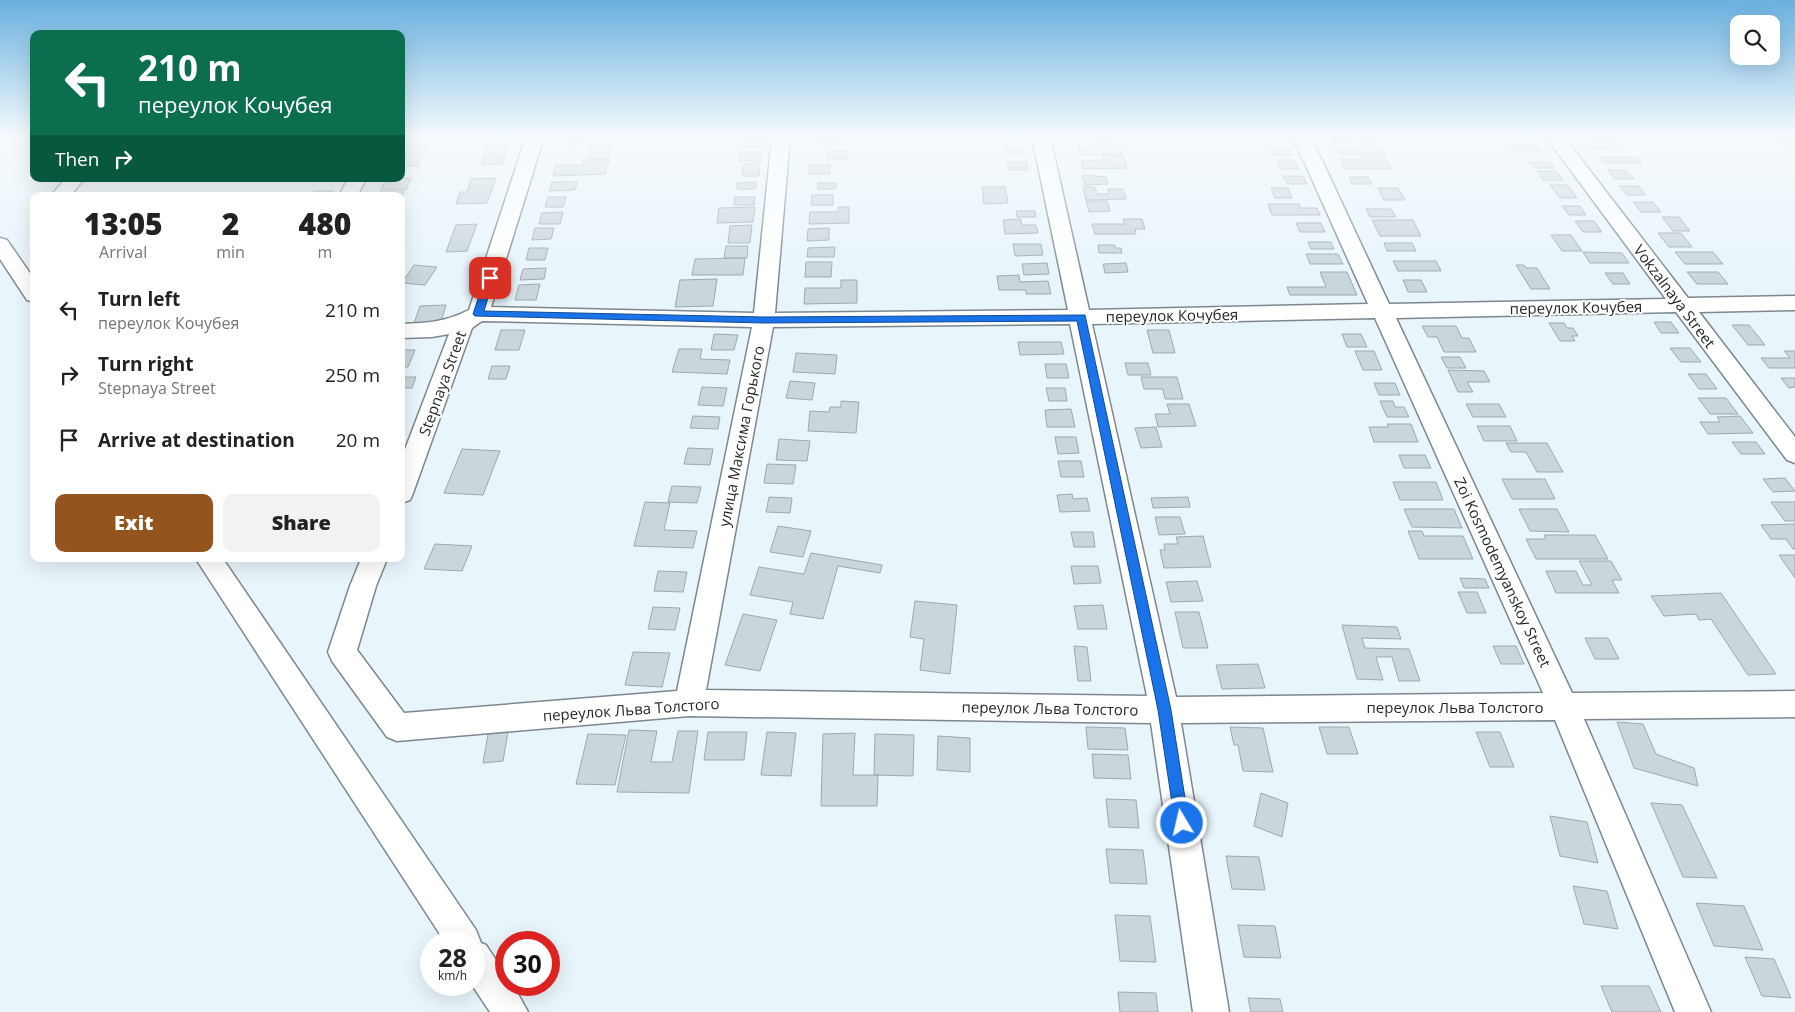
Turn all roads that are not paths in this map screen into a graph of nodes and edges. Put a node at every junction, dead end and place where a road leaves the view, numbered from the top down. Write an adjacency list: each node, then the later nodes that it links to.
1 (520, 184): 11 (street, Stepnaya Street)
2 (777, 184): 13 (street, улица Максима Горького)
3 (1051, 184): 12 (street)
4 (1324, 184): 10 (street, Zoi Kosmodemyanskoy Street)
5 (1590, 184): 9 (street, Vokzalnaya Street)
6 (0, 244): 7 (street)
7 (30, 289)
8 (1795, 303): 9 (street, переулок Кочубея)
9 (1682, 306): 10 (street, переулок Кочубея); 15 (street, Vokzalnaya Street)
10 (1383, 310): 12 (street, переулок Кочубея); 21 (street, Zoi Kosmodemyanskoy Street)
11 (478, 314): 13 (street, переулок Кочубея); 14 (street, переулок Кочубея); 16 (street, Stepnaya Street)
12 (1081, 317): 13 (street, переулок Кочубея); 22 (street)
13 (764, 320): 19 (street, улица Максима Горького)
14 (405, 331)
15 (1795, 454)
16 (405, 482)
17 (211, 562): 23 (street)
18 (373, 562): 19 (street, переулок Льва Толстого)
19 (689, 703): 22 (street, переулок Льва Толстого)
20 (1795, 704): 21 (street, переулок Льва Толстого)
21 (1564, 707): 22 (street, переулок Льва Толстого); 27 (street, Zoi Kosmodemyanskoy Street)
22 (1164, 710): 26 (street)
23 (457, 931)
24 (485, 974): 25 (street)
25 (510, 1012)
26 (1211, 1012)
27 (1693, 1012)

